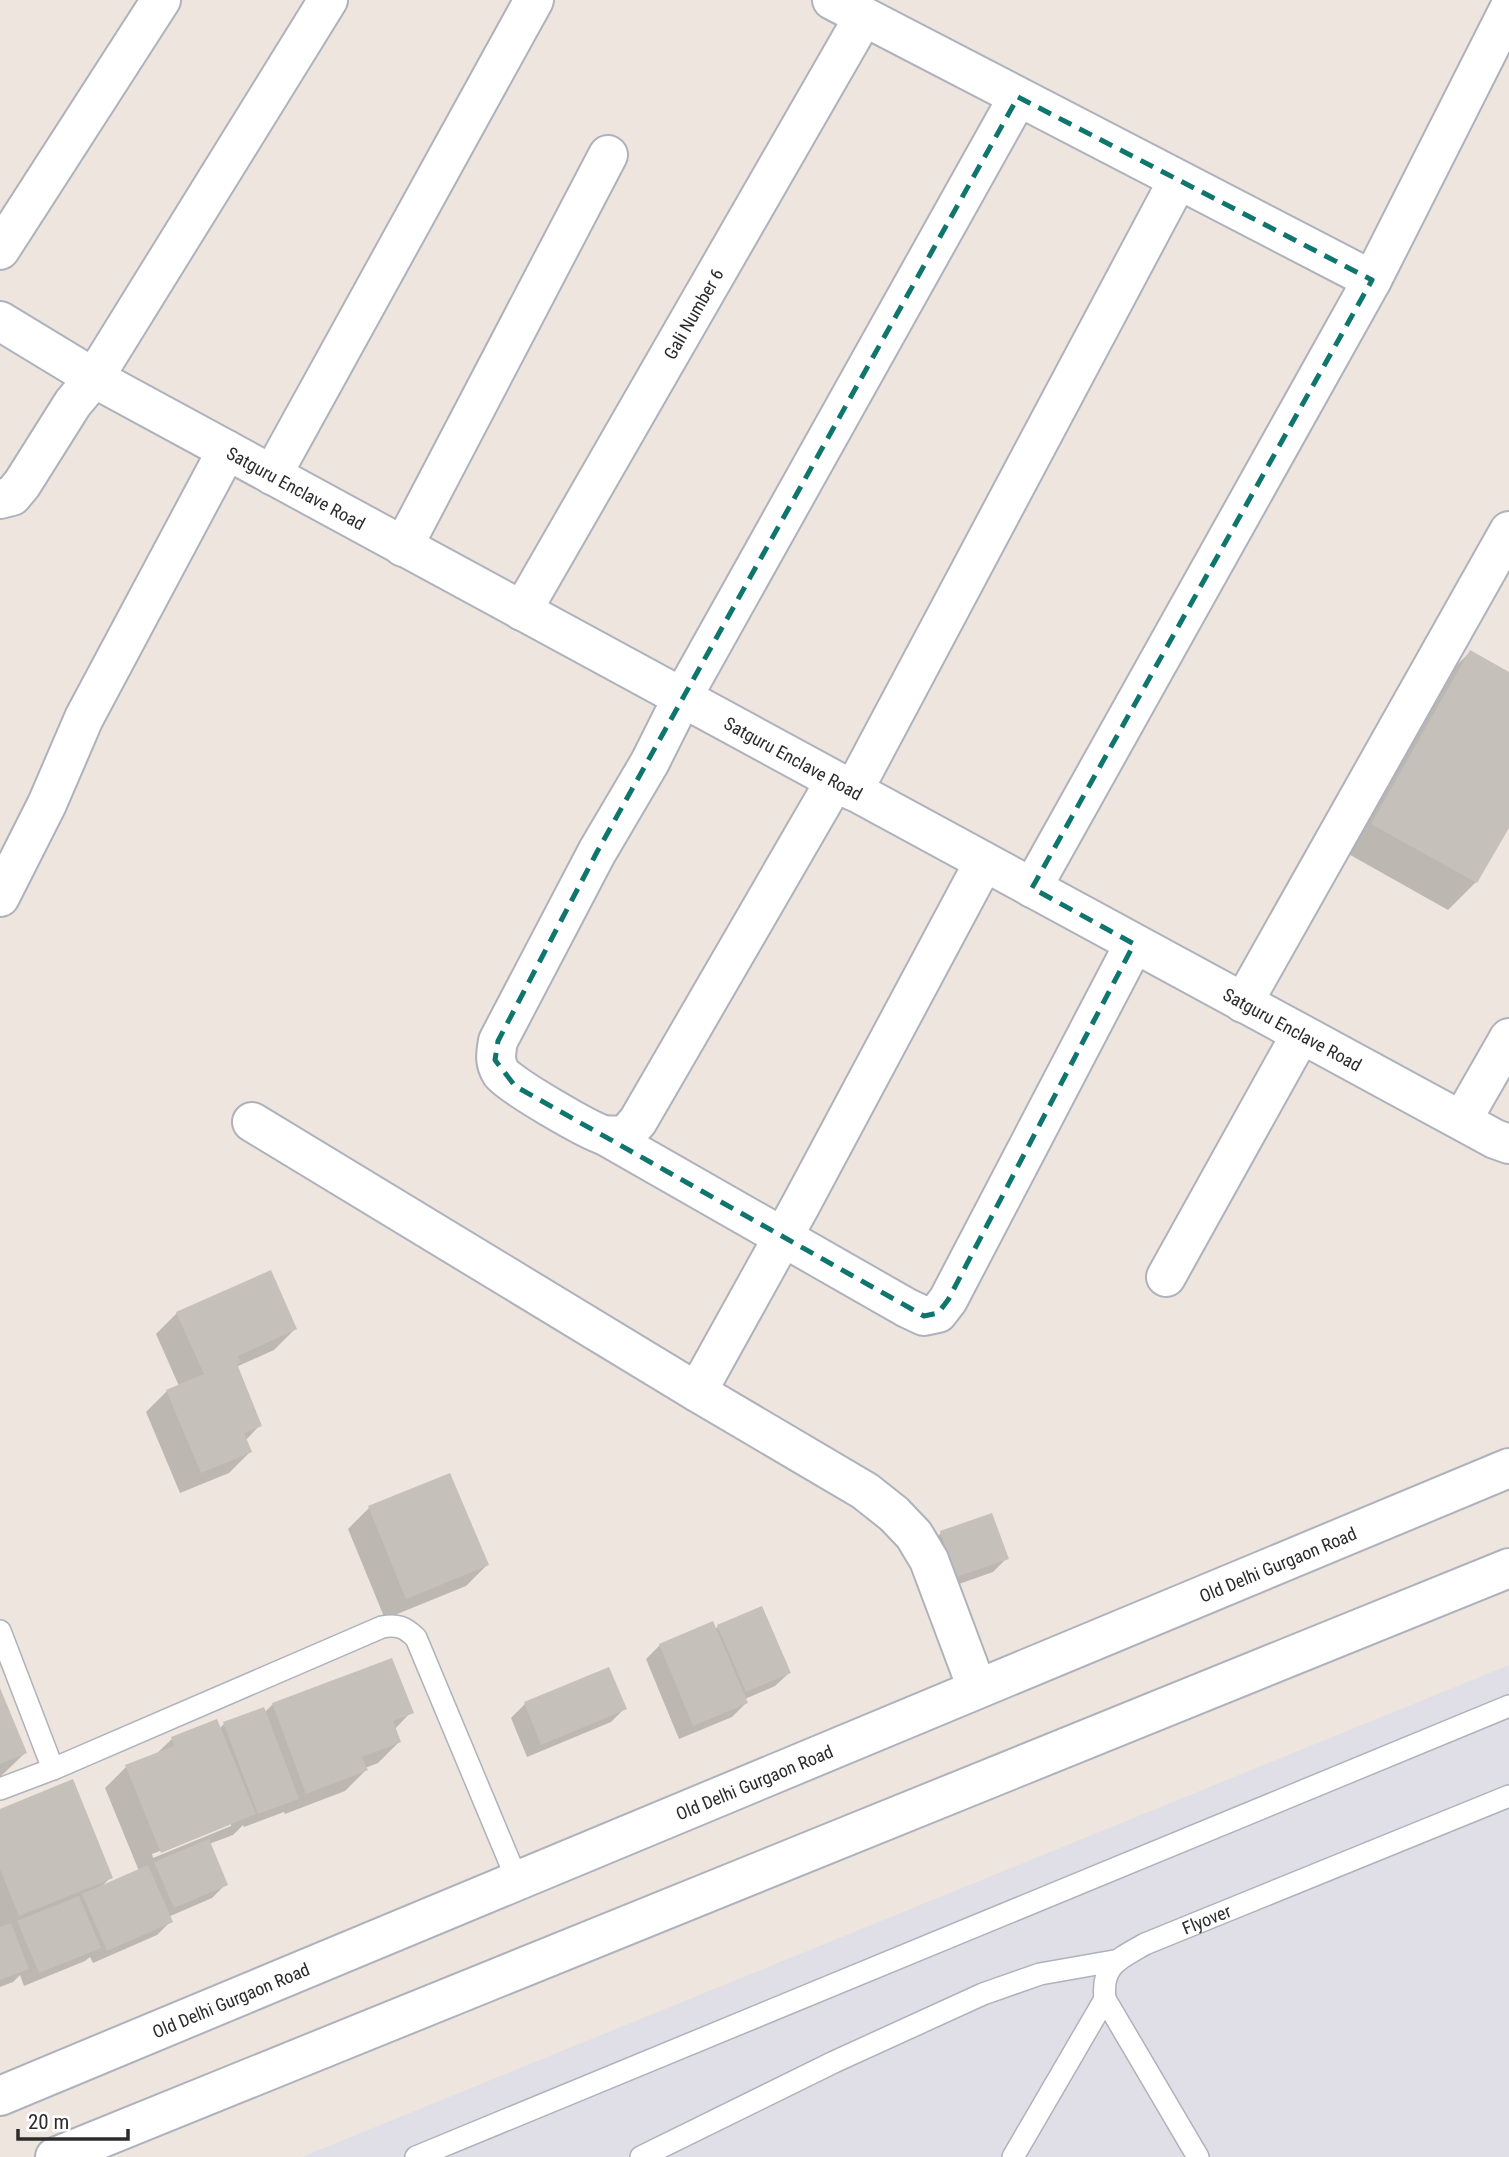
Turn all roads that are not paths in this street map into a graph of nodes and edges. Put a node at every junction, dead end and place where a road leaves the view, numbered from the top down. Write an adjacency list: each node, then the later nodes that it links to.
1 (161, 0): 9 (street)
2 (328, 0): 12 (street)
3 (534, 0): 14 (street)
4 (1509, 9): 10 (street)
5 (871, 12): 6 (street); 18 (street, Gali Number 6)
6 (1018, 97): 8 (street); 19 (street)
7 (608, 155): 17 (street)
8 (1178, 180): 10 (street); 20 (street)
9 (0, 250)
10 (1372, 280): 22 (street)
11 (0, 321): 12 (street, Satguru Enclave Road)
12 (94, 378): 13 (street, Satguru Enclave Road); 15 (street)
13 (227, 450): 14 (street, Satguru Enclave Road); 23 (street)
14 (272, 475): 17 (street, Satguru Enclave Road)
15 (4, 504)
16 (1509, 531): 25 (street)
17 (403, 547): 18 (street, Satguru Enclave Road)
18 (522, 611): 19 (street, Satguru Enclave Road)
19 (682, 698): 20 (street, Satguru Enclave Road); 30 (street)
20 (844, 786): 21 (street, Satguru Enclave Road); 30 (street)
21 (985, 862): 22 (street, Satguru Enclave Road); 32 (street)
22 (1032, 888): 24 (street, Satguru Enclave Road)
23 (0, 897)
24 (1134, 944): 25 (street, Satguru Enclave Road); 32 (street)
25 (1242, 1003): 26 (street, Satguru Enclave Road)
26 (1301, 1034): 28 (street, Satguru Enclave Road); 33 (street)
27 (1509, 1038): 28 (street)
28 (1462, 1120): 31 (street, Satguru Enclave Road)
29 (252, 1122): 34 (street)
30 (604, 1135): 32 (street)
31 (1504, 1146)
32 (784, 1236): 34 (street)
33 (1166, 1277)
34 (697, 1392): 38 (street)
35 (1509, 1468): 38 (street, Old Delhi Gurgaon Road)
36 (1509, 1568): 47 (street)
37 (0, 1631): 40 (lane)
38 (977, 1688): 43 (street, Old Delhi Gurgaon Road)
39 (1509, 1706): 48 (lane)
40 (53, 1769): 41 (lane); 43 (lane)
41 (0, 1789)
42 (1509, 1796): 44 (lane, Flyover)
43 (517, 1882): 46 (street, Old Delhi Gurgaon Road)
44 (1114, 1961): 45 (lane); 49 (lane, Flyover)
45 (1105, 1999): 50 (lane); 51 (lane)
46 (0, 2096)
47 (55, 2157)
48 (416, 2157)
49 (641, 2157)
50 (1013, 2157)
51 (1198, 2157)

